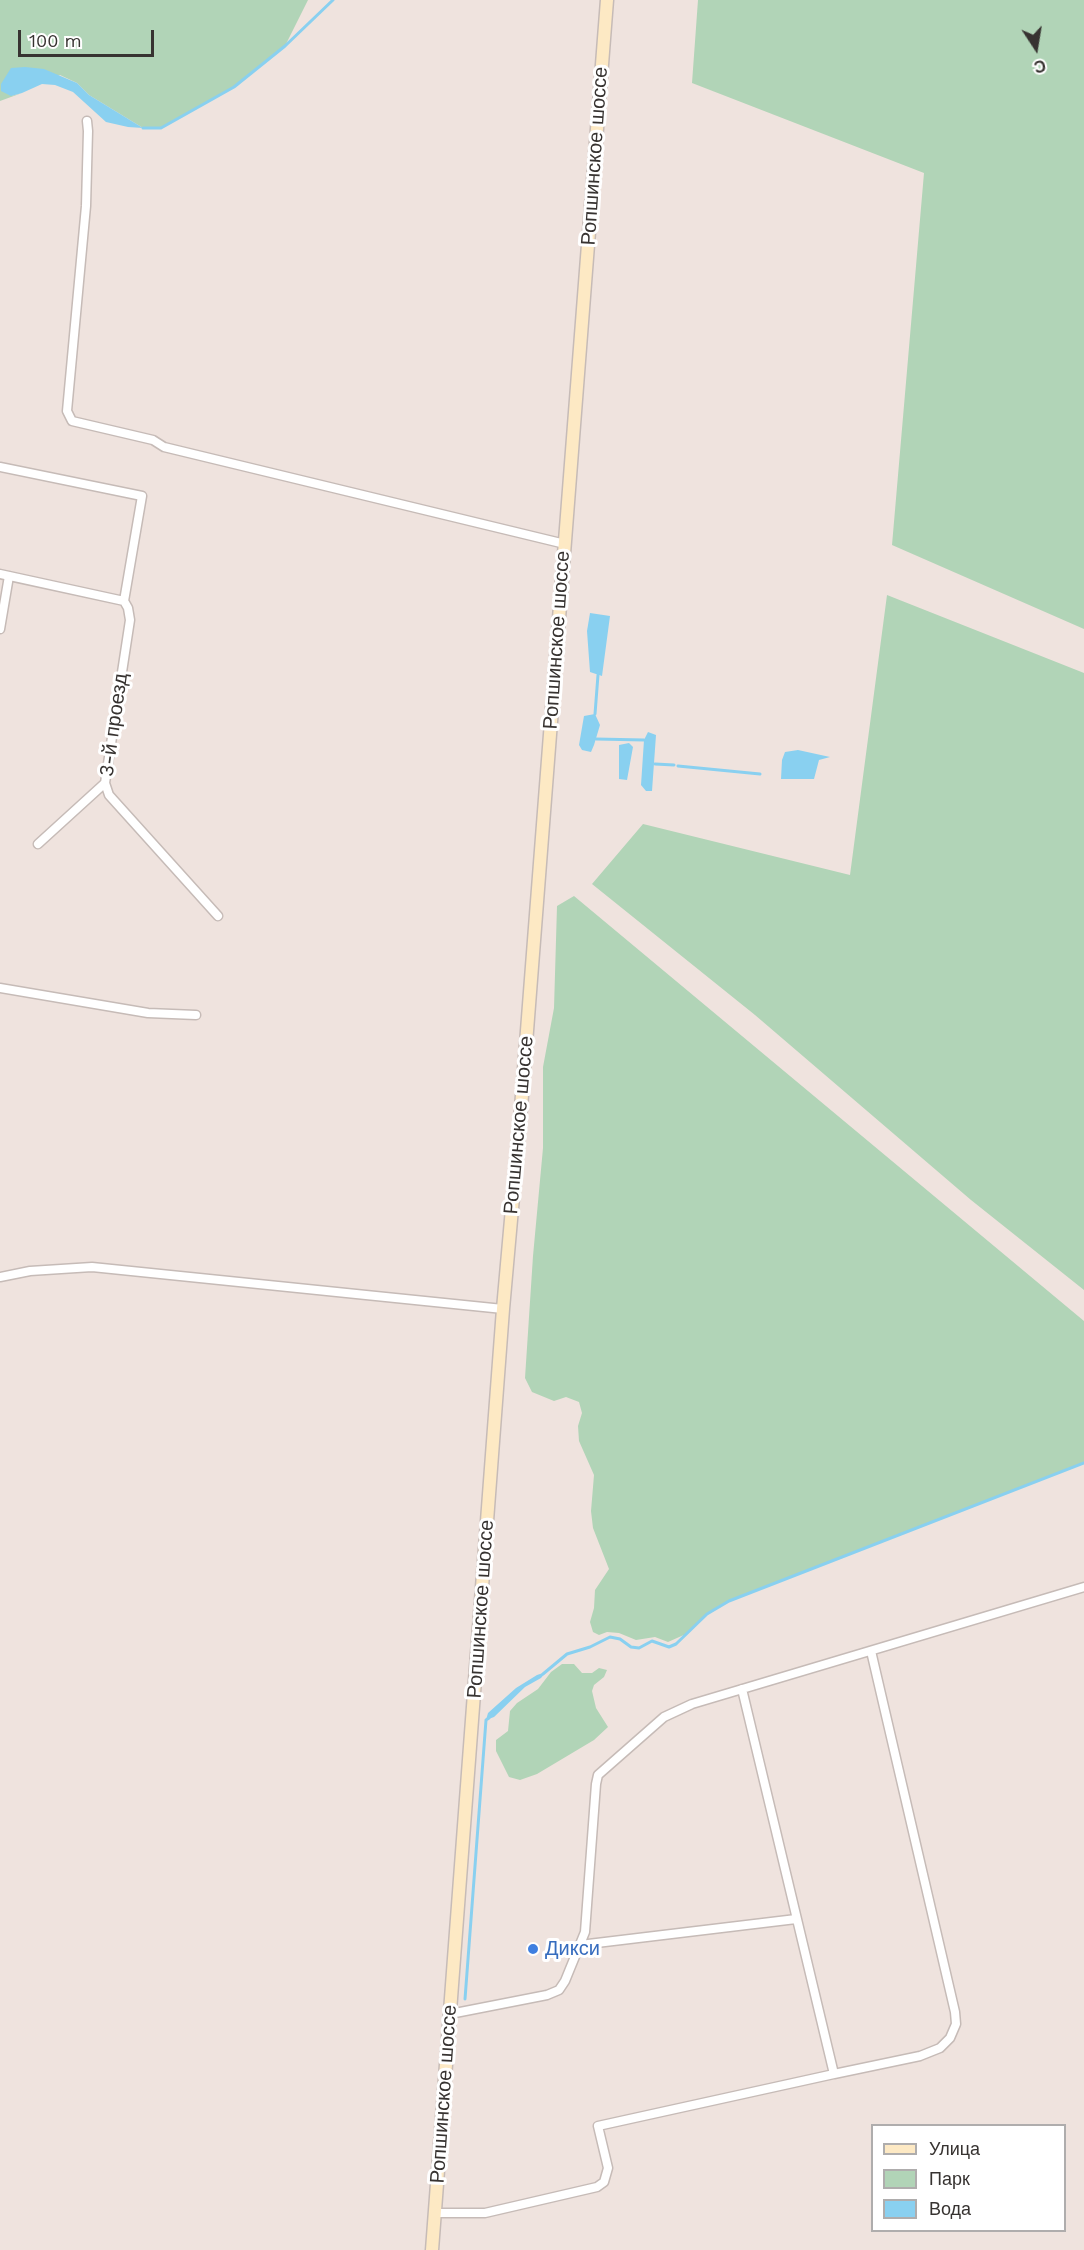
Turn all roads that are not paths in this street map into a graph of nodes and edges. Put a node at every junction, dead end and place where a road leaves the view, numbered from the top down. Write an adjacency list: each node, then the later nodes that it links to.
1 (607, 0): 4 (main road, Ропшинское шоссе)
2 (87, 121): 4 (street)
3 (0, 467): 6 (street, 3-й проезд)
4 (565, 544): 14 (main road, Ропшинское шоссе)
5 (4, 575): 6 (street); 7 (street)
6 (124, 601): 8 (street, 3-й проезд)
7 (0, 629)
8 (105, 783): 9 (street); 10 (street, 3-й проезд)
9 (38, 844)
10 (218, 916)
11 (0, 988): 12 (street)
12 (196, 1015)
13 (0, 1277): 14 (street)
14 (503, 1309): 20 (main road, Ропшинское шоссе)
15 (1084, 1587): 16 (street)
16 (871, 1651): 17 (street); 21 (street)
17 (742, 1689): 18 (street); 19 (street)
18 (796, 1919): 19 (street); 21 (street)
19 (580, 1945): 20 (street)
20 (450, 2014): 22 (main road, Ропшинское шоссе)
21 (834, 2074): 22 (street)
22 (435, 2213): 23 (main road, Ропшинское шоссе)
23 (432, 2250)

